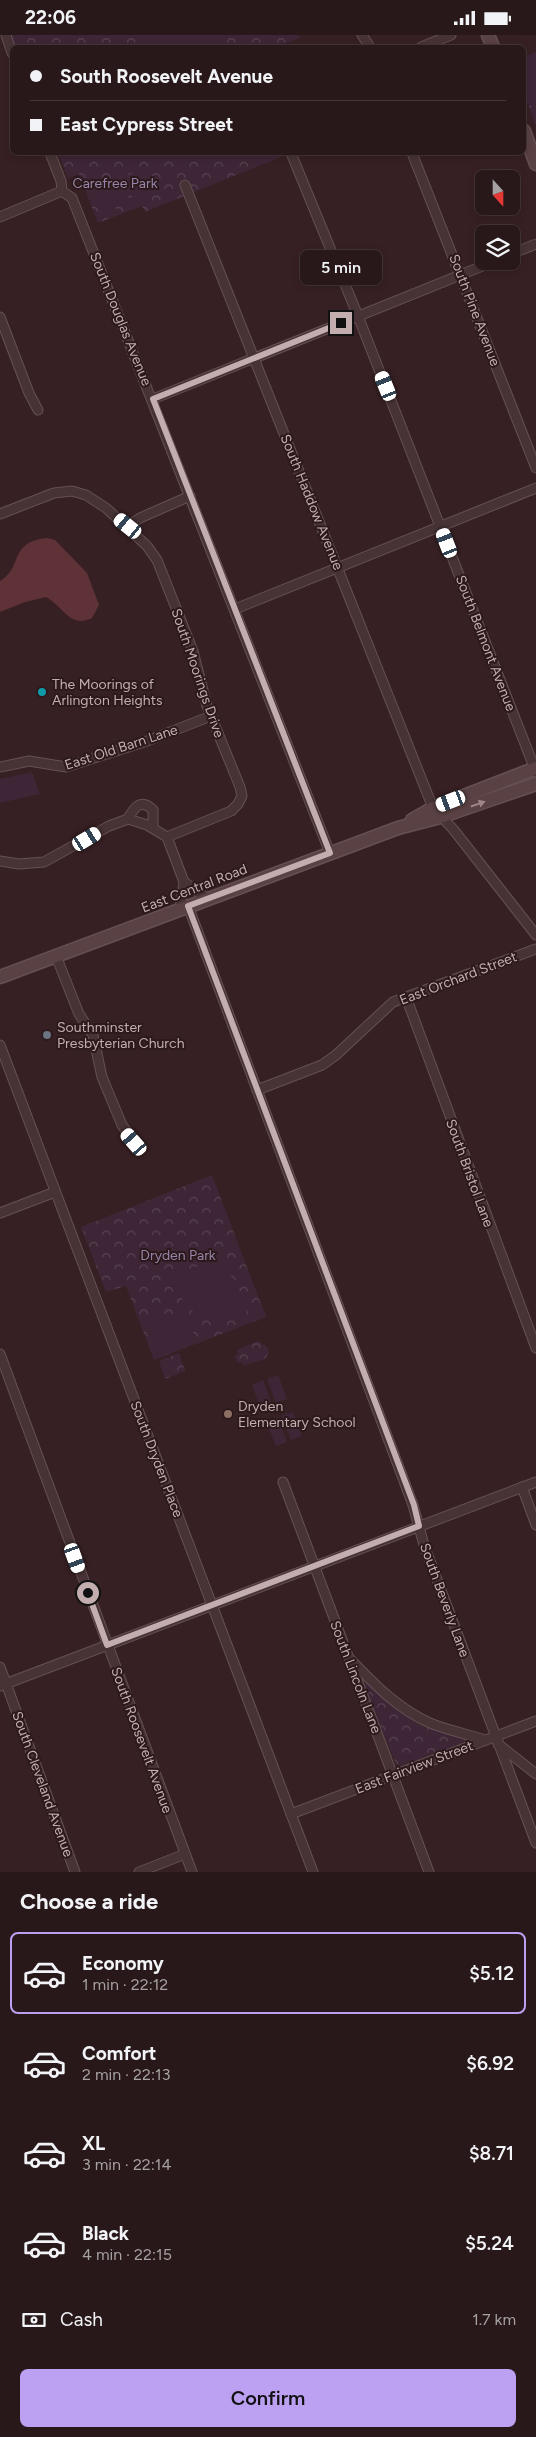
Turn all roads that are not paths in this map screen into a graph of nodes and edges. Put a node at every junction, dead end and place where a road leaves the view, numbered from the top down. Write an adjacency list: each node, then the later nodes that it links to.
1 (6, 35): 4 (street)
2 (451, 35): 3 (street)
3 (426, 45)
4 (10, 47)
5 (526, 136): 9 (main road)
6 (51, 155): 11 (street, South Douglas Avenue)
7 (292, 155): 17 (street, South Belmont Avenue)
8 (413, 155): 16 (street, South Pine Avenue)
9 (536, 164)
10 (186, 185): 19 (street, South Haddow Avenue)
11 (62, 191): 12 (street); 20 (street, South Douglas Avenue)
12 (0, 217)
13 (536, 244): 14 (street)
14 (520, 251)
15 (475, 269): 16 (street)
16 (461, 275): 17 (street); 22 (street, South Pine Avenue)
17 (358, 316): 19 (street); 27 (street, South Belmont Avenue)
18 (0, 317): 21 (street)
19 (254, 359): 20 (street); 28 (street, South Haddow Avenue)
20 (153, 399): 24 (street, South Douglas Avenue)
21 (38, 410)
22 (536, 467)
23 (536, 488): 27 (street)
24 (190, 496): 26 (street); 29 (street, South Douglas Avenue)
25 (0, 514): 26 (street, South Moorings Drive)
26 (128, 526): 30 (street, South Moorings Drive)
27 (441, 526): 28 (street); 32 (street, South Belmont Avenue)
28 (338, 567): 29 (street); 34 (street, South Haddow Avenue)
29 (236, 609): 38 (street, South Douglas Avenue)
30 (211, 716): 31 (street, East Old Barn Lane); 37 (street, South Moorings Drive)
31 (0, 767)
32 (536, 770): 34 (main road, East Central Road)
33 (536, 784): 34 (main road, East Central Road, one-way to 33)
34 (436, 813): 38 (main road, East Central Road); 43 (street)
35 (128, 819): 36 (street); 36 (street); 39 (street)
36 (153, 828): 37 (street)
37 (166, 837): 40 (street)
38 (330, 853): 41 (main road, East Central Road)
39 (0, 861)
40 (184, 882): 41 (street); 42 (street)
41 (208, 899): 42 (main road, East Central Road)
42 (184, 908): 45 (main road, East Central Road); 49 (street, South Beverly Lane)
43 (536, 935)
44 (536, 949): 47 (street, East Orchard Street)
45 (56, 956): 46 (main road, East Central Road); 50 (street)
46 (0, 977)
47 (406, 997): 49 (street, East Orchard Street); 53 (street, South Bristol Lane)
48 (0, 1045): 51 (street, South Dryden Place)
49 (257, 1090): 59 (street, South Beverly Lane)
50 (134, 1142)
51 (55, 1192): 52 (street); 61 (street, South Dryden Place)
52 (0, 1213)
53 (536, 1348)
54 (0, 1354): 62 (street, South Roosevelt Avenue)
55 (283, 1482): 60 (street, South Lincoln Lane)
56 (536, 1482): 57 (street)
57 (522, 1487): 58 (street); 59 (street)
58 (536, 1525)
59 (419, 1526): 60 (street); 68 (street, South Beverly Lane)
60 (314, 1566): 61 (street); 63 (street, South Lincoln Lane)
61 (213, 1605): 62 (street); 73 (street, South Dryden Place)
62 (107, 1645): 65 (street); 75 (street, South Roosevelt Avenue)
63 (348, 1656): 67 (street); 71 (street, South Lincoln Lane)
64 (0, 1667): 65 (street, South Cleveland Avenue)
65 (3, 1685): 76 (street, South Cleveland Avenue)
66 (536, 1721): 68 (street)
67 (485, 1740): 68 (street); 71 (street, East Fairview Street)
68 (497, 1740): 69 (street); 72 (street, South Beverly Lane)
69 (527, 1768): 70 (street); 72 (street)
70 (536, 1774)
71 (393, 1775): 73 (street, East Fairview Street); 80 (street, South Lincoln Lane)
72 (511, 1777): 74 (street, South Beverly Lane)
73 (291, 1813): 79 (street, South Dryden Place)
74 (536, 1843)
75 (185, 1854): 77 (street); 78 (street, South Roosevelt Avenue)
76 (76, 1872)
77 (139, 1872)
78 (192, 1872)
79 (313, 1872)
80 (429, 1872)

